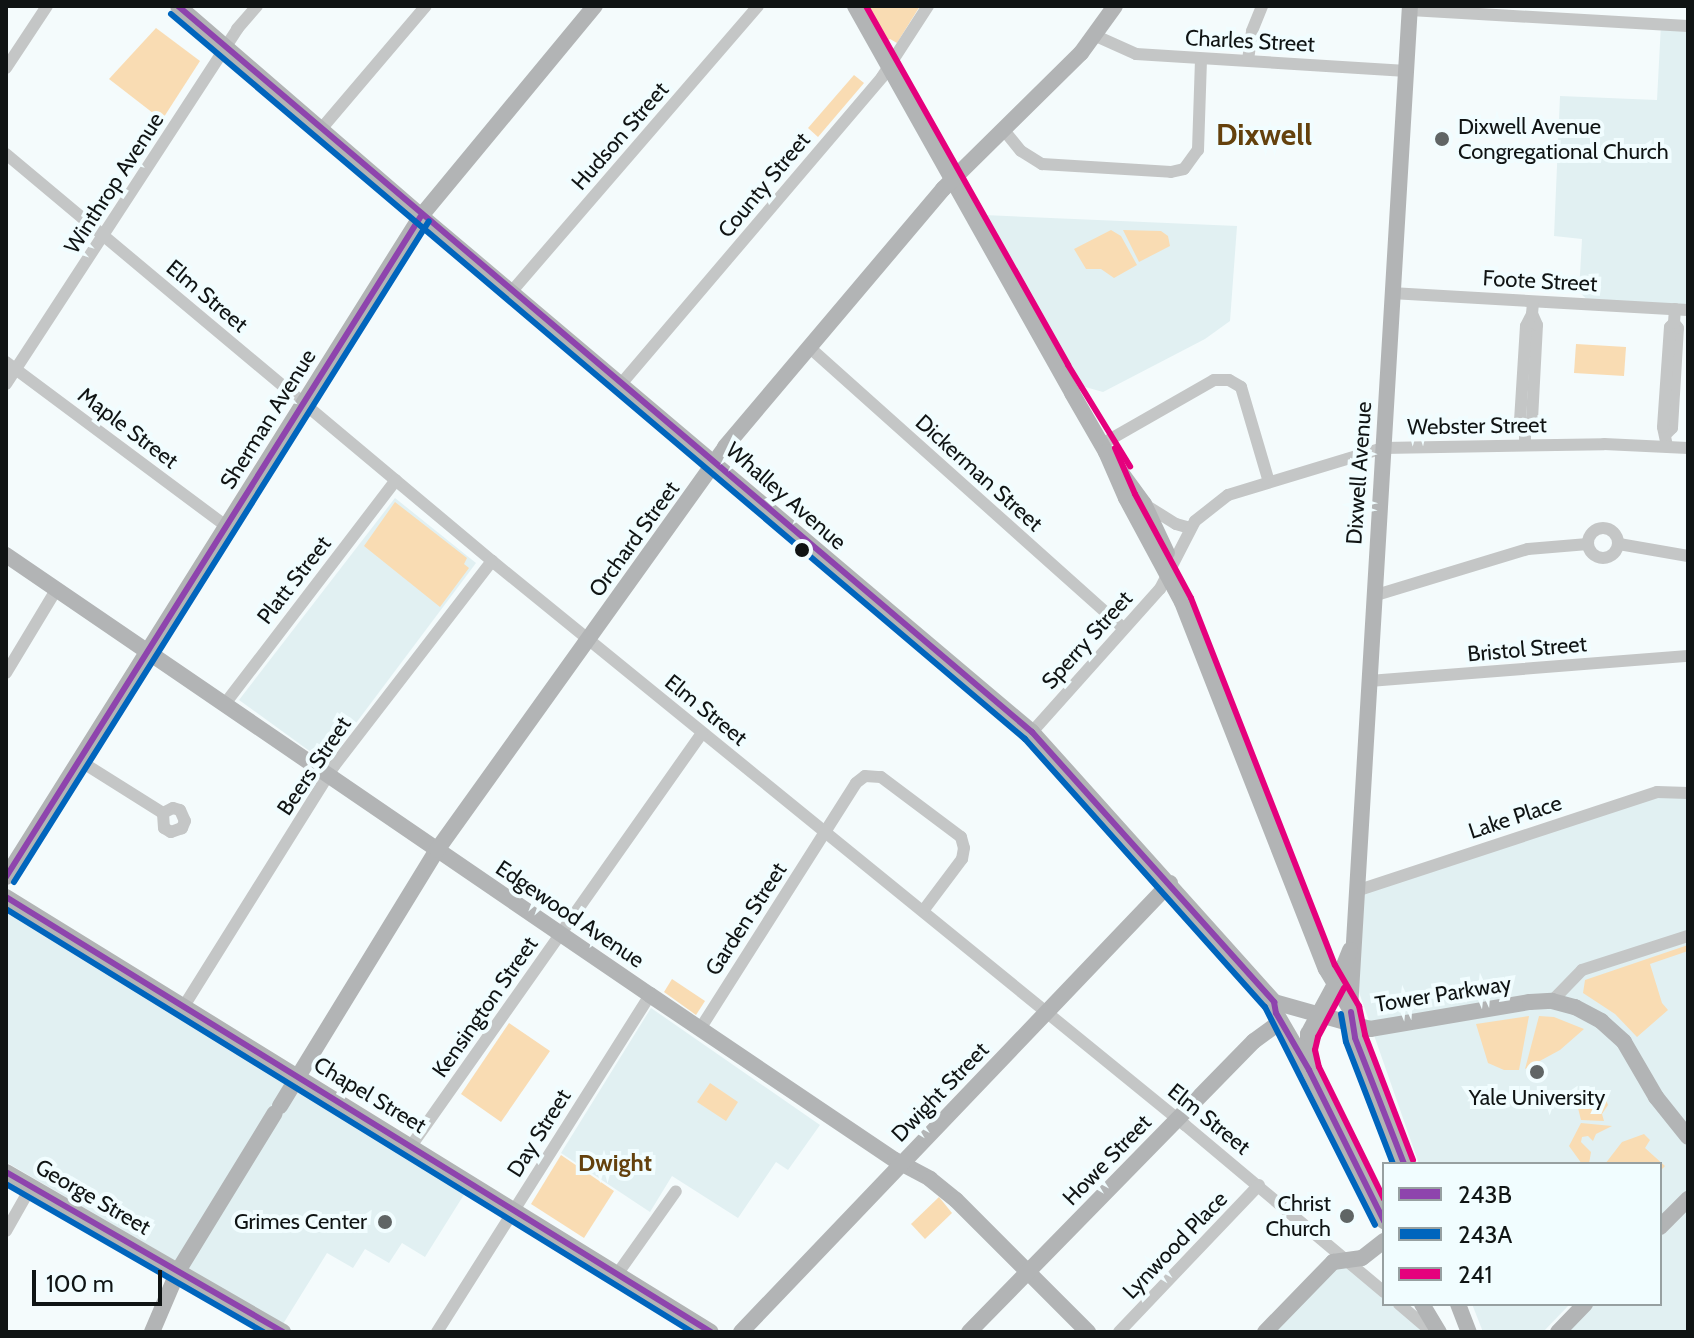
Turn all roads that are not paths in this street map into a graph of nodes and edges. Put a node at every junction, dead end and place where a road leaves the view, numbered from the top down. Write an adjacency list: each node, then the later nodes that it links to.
1 (47, 6): 18 (street)
2 (178, 6): 14 (main road, Whalley Avenue)
3 (257, 6): 14 (street, Winthrop Avenue)
4 (426, 6): 20 (street)
5 (595, 6): 24 (main road, Sherman Avenue)
6 (758, 6): 26 (street, Hudson Street)
7 (855, 6): 17 (main road)
8 (928, 6): 17 (street, County Street)
9 (1115, 6): 13 (main road, Orchard Street)
10 (1262, 6): 16 (street)
11 (1410, 8): 12 (street); 19 (main road, Dixwell Avenue)
12 (1688, 26)
13 (1096, 36): 15 (street, Charles Street); 21 (main road, Orchard Street)
14 (228, 47): 20 (main road, Whalley Avenue); 25 (street, Winthrop Avenue)
15 (1201, 59): 16 (street, Charles Street); 21 (street)
16 (1248, 60): 19 (street, Charles Street)
17 (889, 67): 23 (main road); 33 (street, County Street)
18 (6, 68)
19 (1406, 71): 27 (main road, Dixwell Avenue)
20 (322, 128): 24 (main road, Whalley Avenue)
21 (1003, 129): 23 (main road, Orchard Street)
22 (6, 154): 25 (street, Elm Street)
23 (952, 179): 30 (main road, Orchard Street); 37 (main road)
24 (421, 216): 26 (main road, Whalley Avenue); 34 (main road, Sherman Avenue)
25 (103, 235): 31 (street, Winthrop Avenue); 34 (street, Elm Street)
26 (512, 291): 33 (main road, Whalley Avenue)
27 (1391, 293): 28 (street, Foote Street); 38 (main road, Dixwell Avenue)
28 (1533, 308): 29 (street, Foote Street); 36 (street)
29 (1679, 314): 35 (street)
30 (809, 347): 40 (main road, Orchard Street); 54 (street, Dickerman Street)
31 (11, 365): 32 (street, Winthrop Avenue); 44 (street, Maple Street)
32 (6, 384)
33 (621, 384): 40 (main road, Whalley Avenue)
34 (304, 403): 41 (street, Elm Street); 44 (main road, Sherman Avenue)
35 (1667, 440): 36 (street, Webster Street); 39 (street, Webster Street)
36 (1525, 445): 38 (street, Webster Street)
37 (1104, 448): 42 (street); 43 (main road); 51 (main road)
38 (1383, 448): 42 (street, Webster Street); 53 (main road, Dixwell Avenue)
39 (1688, 448)
40 (715, 464): 55 (main road, Orchard Street); 61 (main road, Whalley Avenue)
41 (396, 480): 50 (street, Elm Street); 60 (street, Platt Street)
42 (1269, 482): 45 (street, Webster Street)
43 (1144, 504): 45 (street); 51 (main road)
44 (226, 526): 56 (main road, Sherman Avenue)
45 (1190, 528): 51 (street, Webster Street)
46 (1588, 544): 47 (street); 47 (street); 53 (street)
47 (1619, 544): 49 (street)
48 (6, 555): 52 (main road, Edgewood Avenue)
49 (1688, 556)
50 (492, 561): 55 (street, Elm Street); 64 (street, Beers Street)
51 (1168, 573): 54 (street, Sperry Street); 78 (main road)
52 (56, 590): 56 (main road, Edgewood Avenue); 58 (street)
53 (1373, 596): 59 (main road, Dixwell Avenue)
54 (1123, 628): 61 (street, Sperry Street)
55 (589, 639): 62 (street, Elm Street); 68 (main road, Orchard Street)
56 (147, 652): 60 (main road, Edgewood Avenue); 63 (main road, Sherman Avenue)
57 (1688, 656): 59 (street, Bristol Street)
58 (6, 673)
59 (1369, 681): 71 (main road, Dixwell Avenue)
60 (224, 705): 64 (main road, Edgewood Avenue)
61 (1032, 732): 70 (main road, Whalley Avenue)
62 (702, 733): 67 (street, Elm Street); 74 (street, Kensington Street)
63 (80, 761): 66 (street); 69 (main road, Sherman Avenue)
64 (328, 775): 68 (main road, Edgewood Avenue); 82 (street, Beers Street)
65 (1688, 793): 71 (street, Lake Place)
66 (163, 813)
67 (825, 831): 73 (street, Elm Street); 73 (street, Garden Street); 88 (street, Garden Street)
68 (437, 850): 74 (main road, Edgewood Avenue); 90 (main road, Orchard Street)
69 (6, 877)
70 (1170, 883): 81 (main road, Whalley Avenue); 84 (main road, Dwight Street)
71 (1356, 891): 76 (main road, Dixwell Avenue)
72 (6, 897): 82 (main road, Chapel Street)
73 (923, 911): 84 (street, Elm Street)
74 (561, 934): 79 (main road, Edgewood Avenue); 93 (street, Kensington Street)
75 (1688, 936): 77 (street)
76 (1353, 943): 78 (main road, Dixwell Avenue); 86 (main road, Dixwell Avenue)
77 (1576, 974): 80 (street); 83 (street)
78 (1335, 983): 85 (main road, Dixwell Avenue); 86 (main road)
79 (650, 995): 88 (main road, Edgewood Avenue); 101 (street, Day Street)
80 (1552, 1001): 83 (main road, Tower Parkway); 86 (main road, Tower Parkway)
81 (1274, 1002): 85 (main road, Tower Parkway); 87 (main road, Whalley Avenue)
82 (184, 1006): 90 (main road, Chapel Street)
83 (1575, 1007): 92 (main road, Tower Parkway)
84 (1046, 1014): 91 (street, Elm Street); 95 (main road, Dwight Street)
85 (1317, 1016): 86 (main road, Tower Parkway); 89 (main road, Dixwell Avenue)
86 (1351, 1016): 94 (main road)
87 (1280, 1022): 89 (main road, Whalley Avenue); 91 (main road, Howe Street)
88 (700, 1029): 95 (main road, Edgewood Avenue)
89 (1309, 1070): 102 (main road, Whalley Avenue)
90 (298, 1077): 93 (main road, Chapel Street); 107 (main road, Orchard Street)
91 (1178, 1119): 97 (street, Elm Street); 108 (main road, Howe Street)
92 (1688, 1137)
93 (411, 1146): 101 (main road, Chapel Street)
94 (1403, 1162)
95 (902, 1165): 108 (main road, Edgewood Avenue); 120 (main road, Dwight Street)
96 (6, 1172): 98 (main road, George Street)
97 (1259, 1185): 106 (street, Elm Street); 123 (street, Lynwood Place)
98 (31, 1187): 104 (street); 107 (main road, George Street)
99 (676, 1191): 109 (street)
100 (1688, 1199): 103 (main road)
101 (513, 1210): 109 (main road, Chapel Street); 118 (street, Day Street)
102 (1382, 1217)
103 (1662, 1225)
104 (6, 1231)
105 (1382, 1243): 106 (main road)
106 (1346, 1258): 110 (street, Elm Street); 124 (main road)
107 (178, 1271): 116 (main road, Orchard Street); 117 (main road, George Street)
108 (1028, 1272): 121 (main road, Howe Street); 122 (main road, Edgewood Avenue)
109 (618, 1273): 119 (main road, Chapel Street)
110 (1382, 1290)
111 (1403, 1306): 115 (street)
112 (1424, 1306): 115 (main road)
113 (1457, 1306): 115 (main road)
114 (1583, 1306): 125 (main road)
115 (1450, 1330)
116 (152, 1332)
117 (283, 1332)
118 (437, 1332)
119 (711, 1332)
120 (741, 1332)
121 (969, 1332)
122 (1088, 1332)
123 (1119, 1332)
124 (1265, 1332)
125 (1558, 1332)

